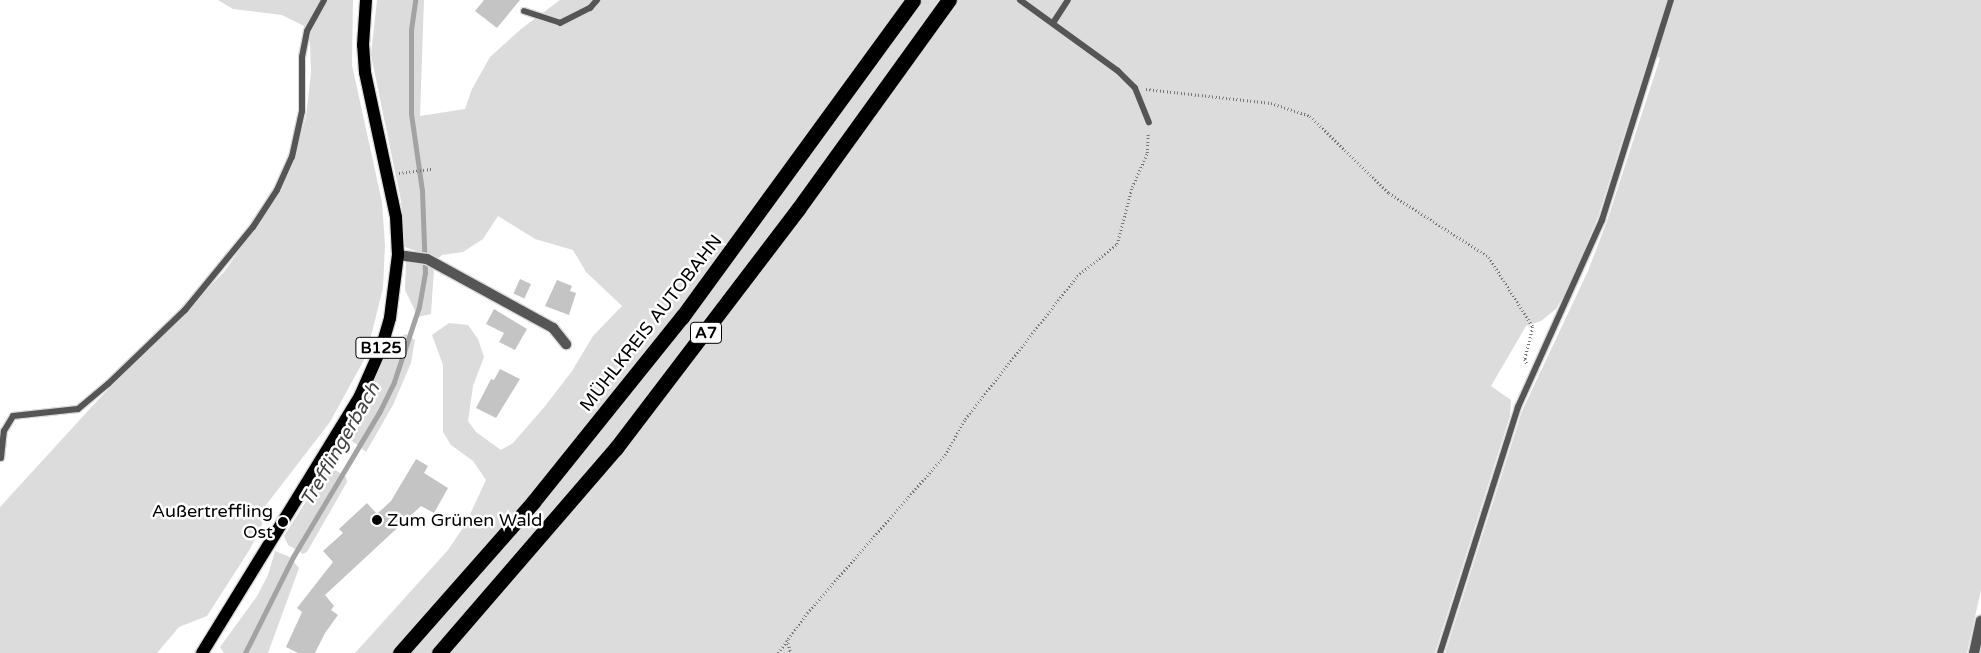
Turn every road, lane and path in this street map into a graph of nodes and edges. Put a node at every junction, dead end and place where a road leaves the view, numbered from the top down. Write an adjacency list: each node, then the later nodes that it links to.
1 (324, 0): 18 (lane)
2 (366, 0): 15 (main road, B125)
3 (597, 0): 9 (lane)
4 (913, 0): 22 (highway, MÜHLKREIS AUTOBAHN / A7)
5 (949, 0): 23 (highway, A7)
6 (1020, 0): 10 (lane)
7 (1068, 0): 10 (lane)
8 (1671, 0): 17 (lane)
9 (524, 11)
10 (1053, 23): 11 (lane)
11 (1135, 88): 12 (lane); 17 (path)
12 (1149, 122): 20 (path)
13 (433, 169): 14 (path)
14 (408, 172)
15 (404, 256): 16 (street); 21 (main road, B125)
16 (566, 344)
17 (1532, 375): 26 (lane)
18 (1, 458)
19 (1981, 621): 27 (street)
20 (787, 640): 24 (path); 25 (path)
21 (202, 653)
22 (400, 653)
23 (439, 653)
24 (778, 653)
25 (791, 653)
26 (1440, 653)
27 (1974, 653)

